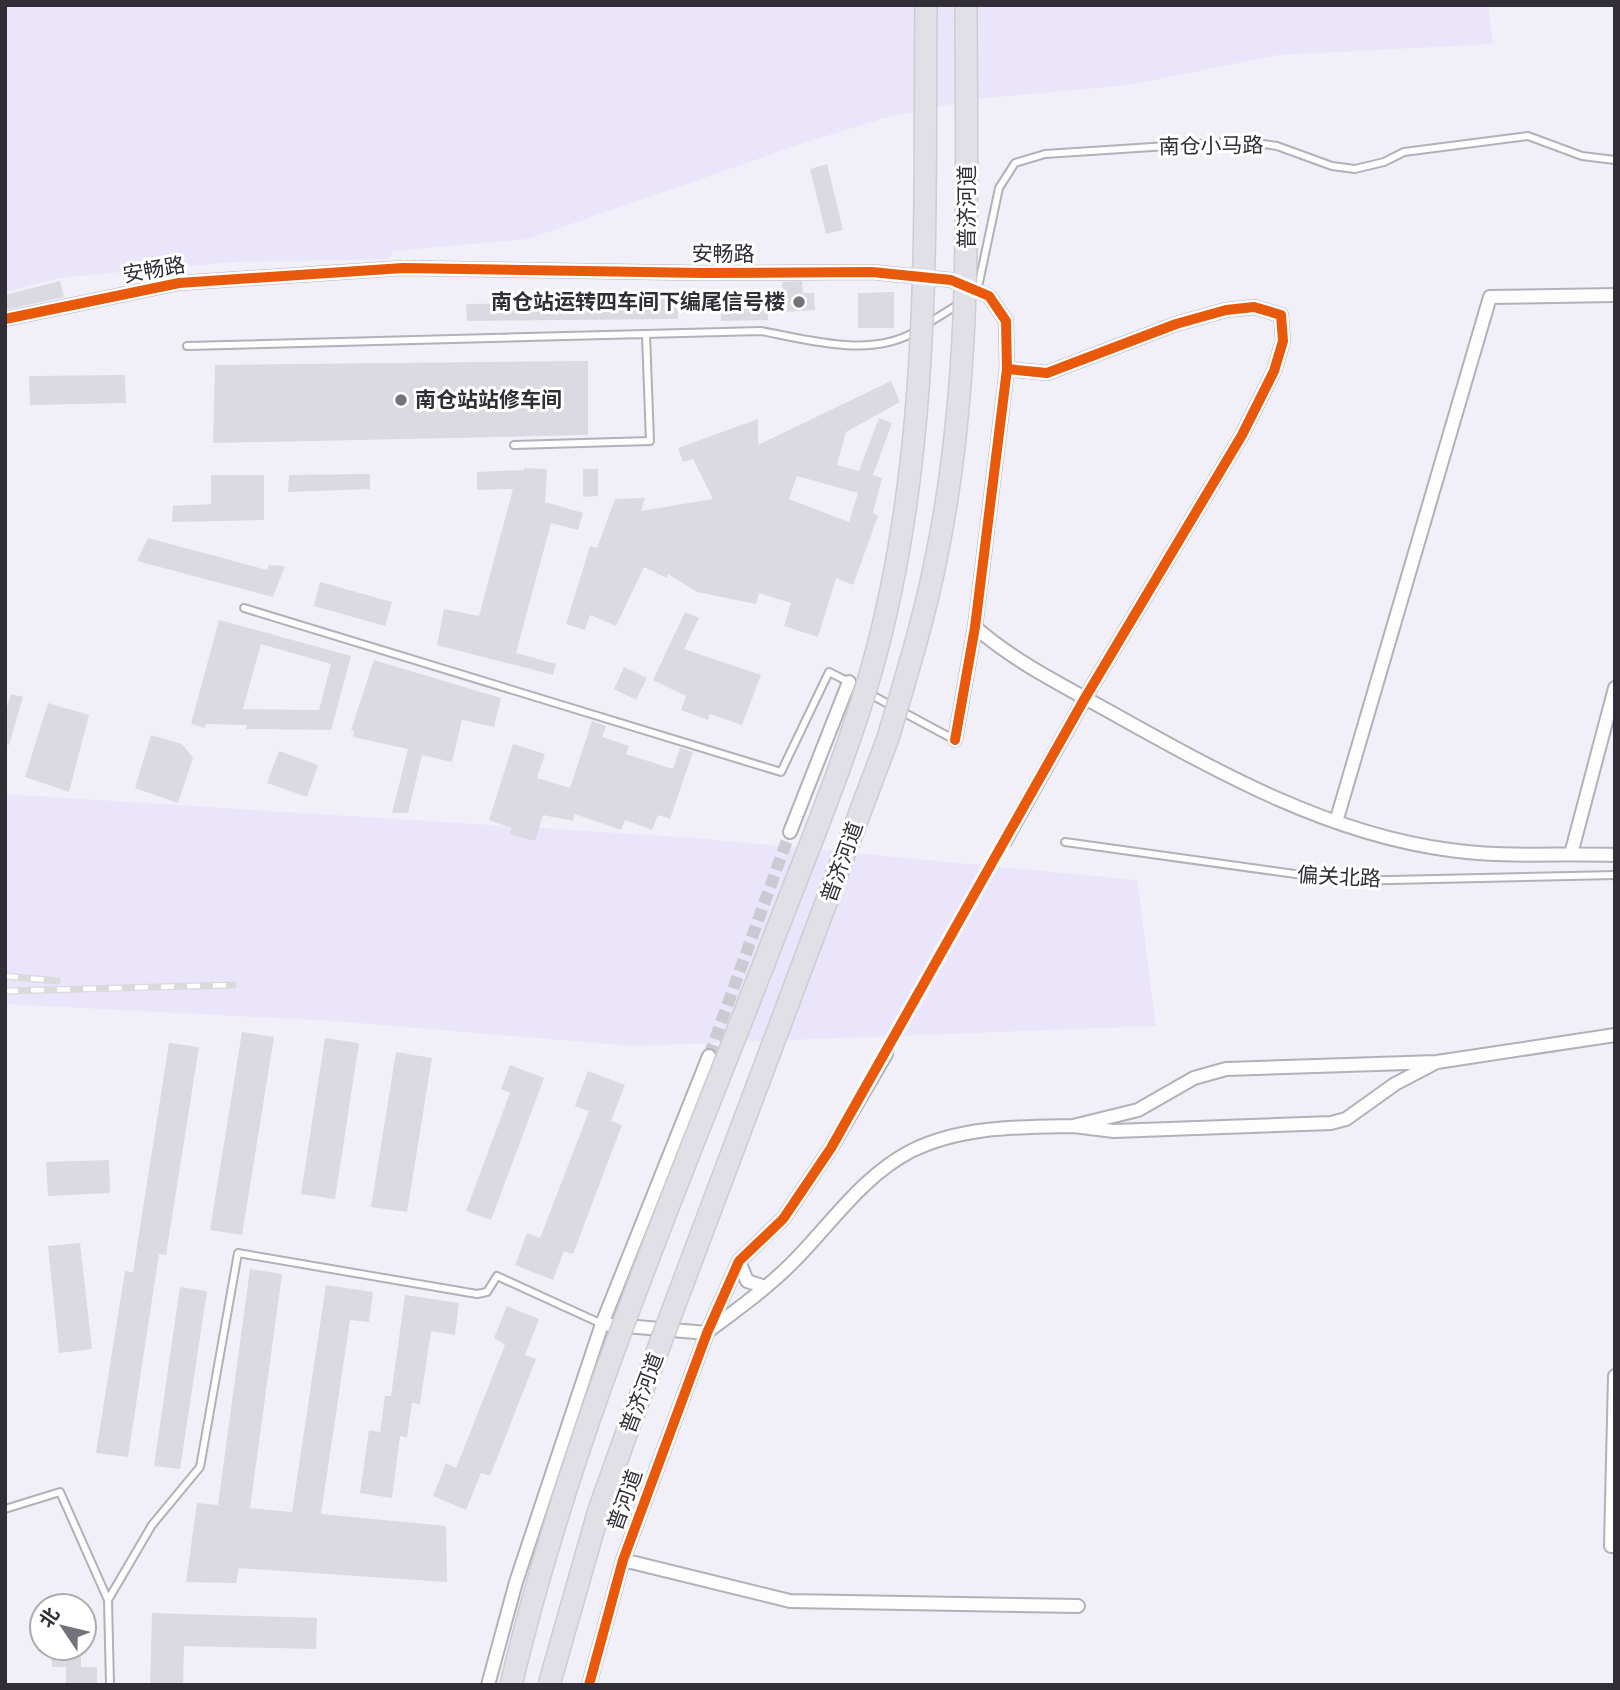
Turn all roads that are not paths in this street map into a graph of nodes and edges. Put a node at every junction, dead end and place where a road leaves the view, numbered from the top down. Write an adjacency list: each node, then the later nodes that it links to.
1 (926, 5): 41 (highway, 普济河道, bridge)
2 (966, 5): 42 (highway, 普济河道, bridge)
3 (1615, 160): 4 (lane, 南仓小马路)
4 (978, 291): 6 (street, 安畅路); 7 (lane); 9 (street, 安畅路)
5 (1615, 295): 17 (street)
6 (5, 320)
7 (646, 335): 8 (lane); 10 (lane)
8 (187, 346)
9 (1007, 369): 12 (street, 安畅路); 15 (street)
10 (514, 445)
11 (244, 608): 13 (lane)
12 (975, 627): 15 (street); 16 (street, 安畅路)
13 (849, 682): 16 (lane); 18 (street)
14 (1615, 688): 21 (street)
15 (1085, 698): 17 (street); 19 (street)
16 (955, 740)
17 (1336, 822): 21 (street)
18 (790, 832)
19 (1004, 841)
20 (1065, 842): 23 (lane, 偏关北路)
21 (1571, 854): 22 (street)
22 (1615, 855)
23 (1615, 875)
24 (1615, 1035): 27 (street)
25 (886, 1054): 29 (street)
26 (709, 1056): 31 (street)
27 (1437, 1062): 28 (street); 28 (street)
28 (1073, 1126): 30 (street)
29 (739, 1261): 30 (street); 32 (street, 普河道)
30 (765, 1287): 32 (street)
31 (602, 1324): 32 (street); 37 (lane); 40 (street)
32 (707, 1333): 36 (street, 普河道)
33 (1615, 1376): 35 (street)
34 (5, 1509): 37 (lane)
35 (1615, 1546)
36 (623, 1560): 38 (street); 43 (street, 普河道)
37 (108, 1600): 39 (lane)
38 (1078, 1606)
39 (110, 1685)
40 (488, 1685)
41 (511, 1685)
42 (549, 1685)
43 (589, 1685)

